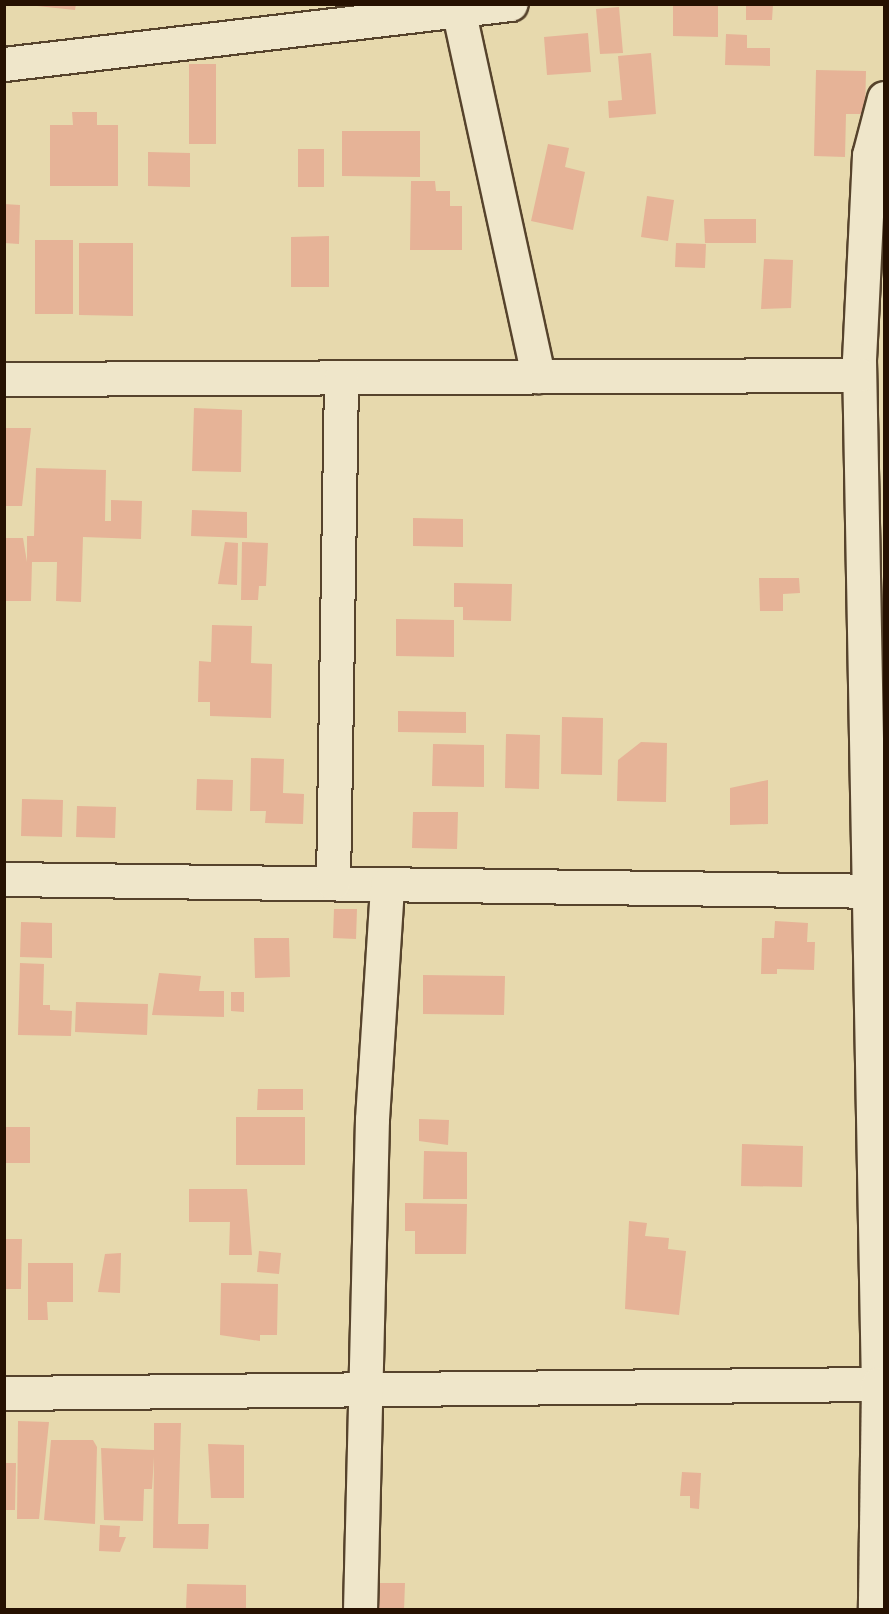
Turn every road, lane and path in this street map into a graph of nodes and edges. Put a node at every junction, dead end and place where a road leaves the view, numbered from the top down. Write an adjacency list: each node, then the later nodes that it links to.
1 (510, 4): 2 (street)
2 (457, 8): 3 (street); 7 (street)
3 (4, 64)
4 (885, 98): 5 (street)
5 (877, 158): 6 (street)
6 (859, 375): 7 (street); 13 (street)
7 (538, 376): 8 (street)
8 (341, 377): 9 (street); 11 (street)
9 (4, 379)
10 (4, 879): 11 (street)
11 (333, 883): 12 (street)
12 (387, 884): 13 (street); 15 (street)
13 (878, 891): 14 (street)
14 (881, 1385): 15 (street); 18 (street)
15 (364, 1392): 16 (street); 17 (street)
16 (4, 1393)
17 (360, 1610)
18 (875, 1610)

